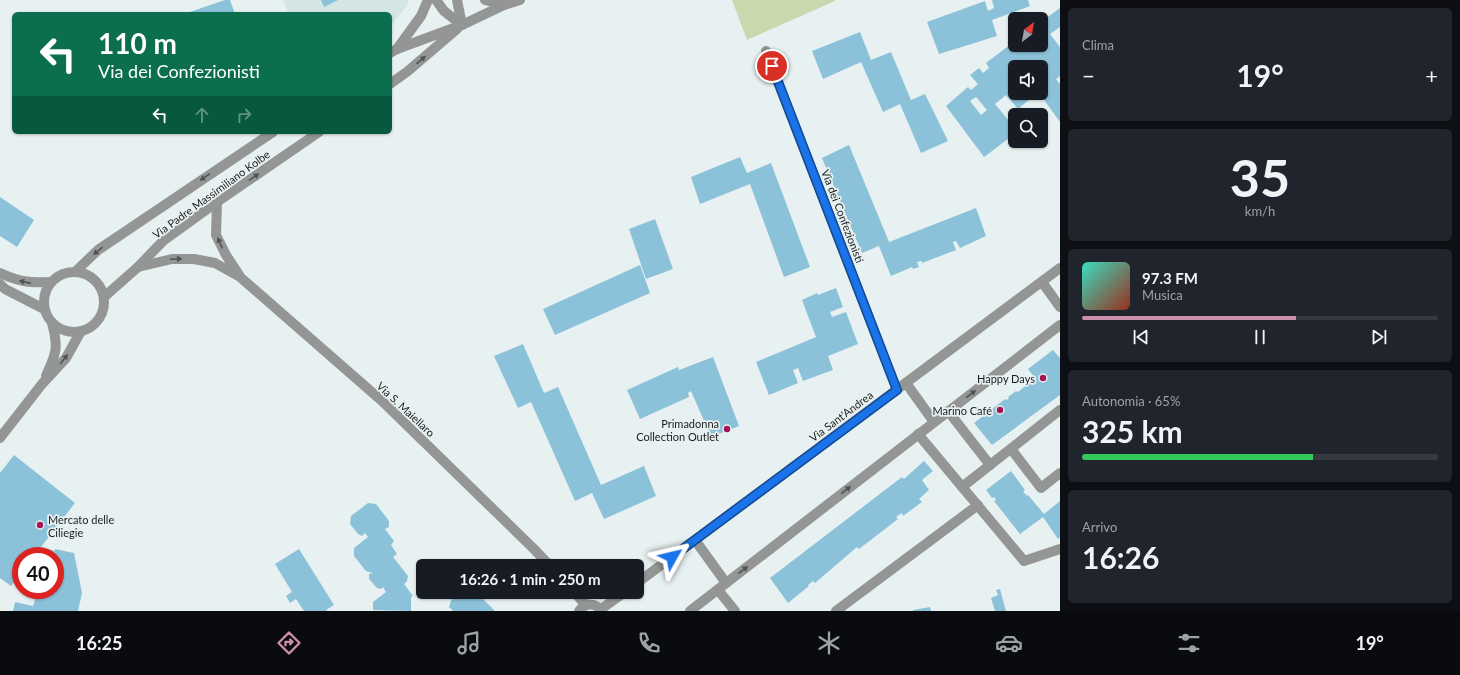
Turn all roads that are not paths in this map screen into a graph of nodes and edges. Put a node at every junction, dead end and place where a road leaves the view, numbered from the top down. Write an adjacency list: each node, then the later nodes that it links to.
1 (428, 0): 8 (street)
2 (436, 0): 7 (street)
3 (457, 0): 7 (street)
4 (485, 0): 6 (street)
5 (520, 0): 6 (street)
6 (504, 5): 7 (street)
7 (462, 25): 8 (street); 10 (street, one-way to 7)
8 (394, 51)
9 (766, 51): 30 (street, Via dei Confezionisti)
10 (392, 83)
11 (270, 134): 16 (street, Via Padre Massimiliano Kolbe, one-way to 16)
12 (316, 134): 13 (street, Via Padre Massimiliano Kolbe, one-way to 12)
13 (217, 202): 14 (street, Via Padre Massimiliano Kolbe); 18 (street, Via S. Maiellaro, one-way to 13)
14 (138, 267): 18 (street, Via S. Maiellaro, one-way to 18); 22 (street, Via Padre Massimiliano Kolbe)
15 (1060, 268): 20 (street, Via Sant'Andrea)
16 (76, 271): 19 (street); 22 (street)
17 (0, 273): 19 (street, one-way to 17)
18 (240, 277): 43 (street, Via S. Maiellaro)
19 (50, 282): 24 (street)
20 (1042, 282): 23 (street); 28 (street, Via Sant'Andrea)
21 (0, 284): 24 (street)
22 (104, 297): 27 (street)
23 (1060, 307)
24 (44, 309): 25 (street)
25 (52, 323): 27 (street); 29 (street)
26 (1059, 328): 32 (street, one-way to 26)
27 (81, 331): 29 (street, one-way to 27)
28 (906, 383): 30 (street, Via Sant'Andrea); 33 (street)
29 (42, 384): 35 (street)
30 (897, 390): 41 (street, Via Sant'Andrea)
31 (1060, 410): 36 (street)
32 (948, 411): 33 (street); 37 (street)
33 (934, 422): 34 (street)
34 (918, 434): 39 (street); 45 (street, one-way to 34)
35 (0, 438)
36 (1011, 449): 37 (street); 38 (street)
37 (990, 465): 39 (street)
38 (1060, 473)
39 (962, 487): 40 (street)
40 (978, 505): 42 (street); 53 (street)
41 (695, 540): 44 (street, Via Sant'Andrea); 45 (street)
42 (1060, 549)
43 (543, 559)
44 (644, 578)
45 (726, 583): 46 (street)
46 (718, 590): 51 (street); 52 (street)
47 (578, 599): 49 (street)
48 (616, 599): 50 (street)
49 (583, 608): 50 (street)
50 (602, 610)
51 (690, 611)
52 (735, 611)
53 (836, 611)

